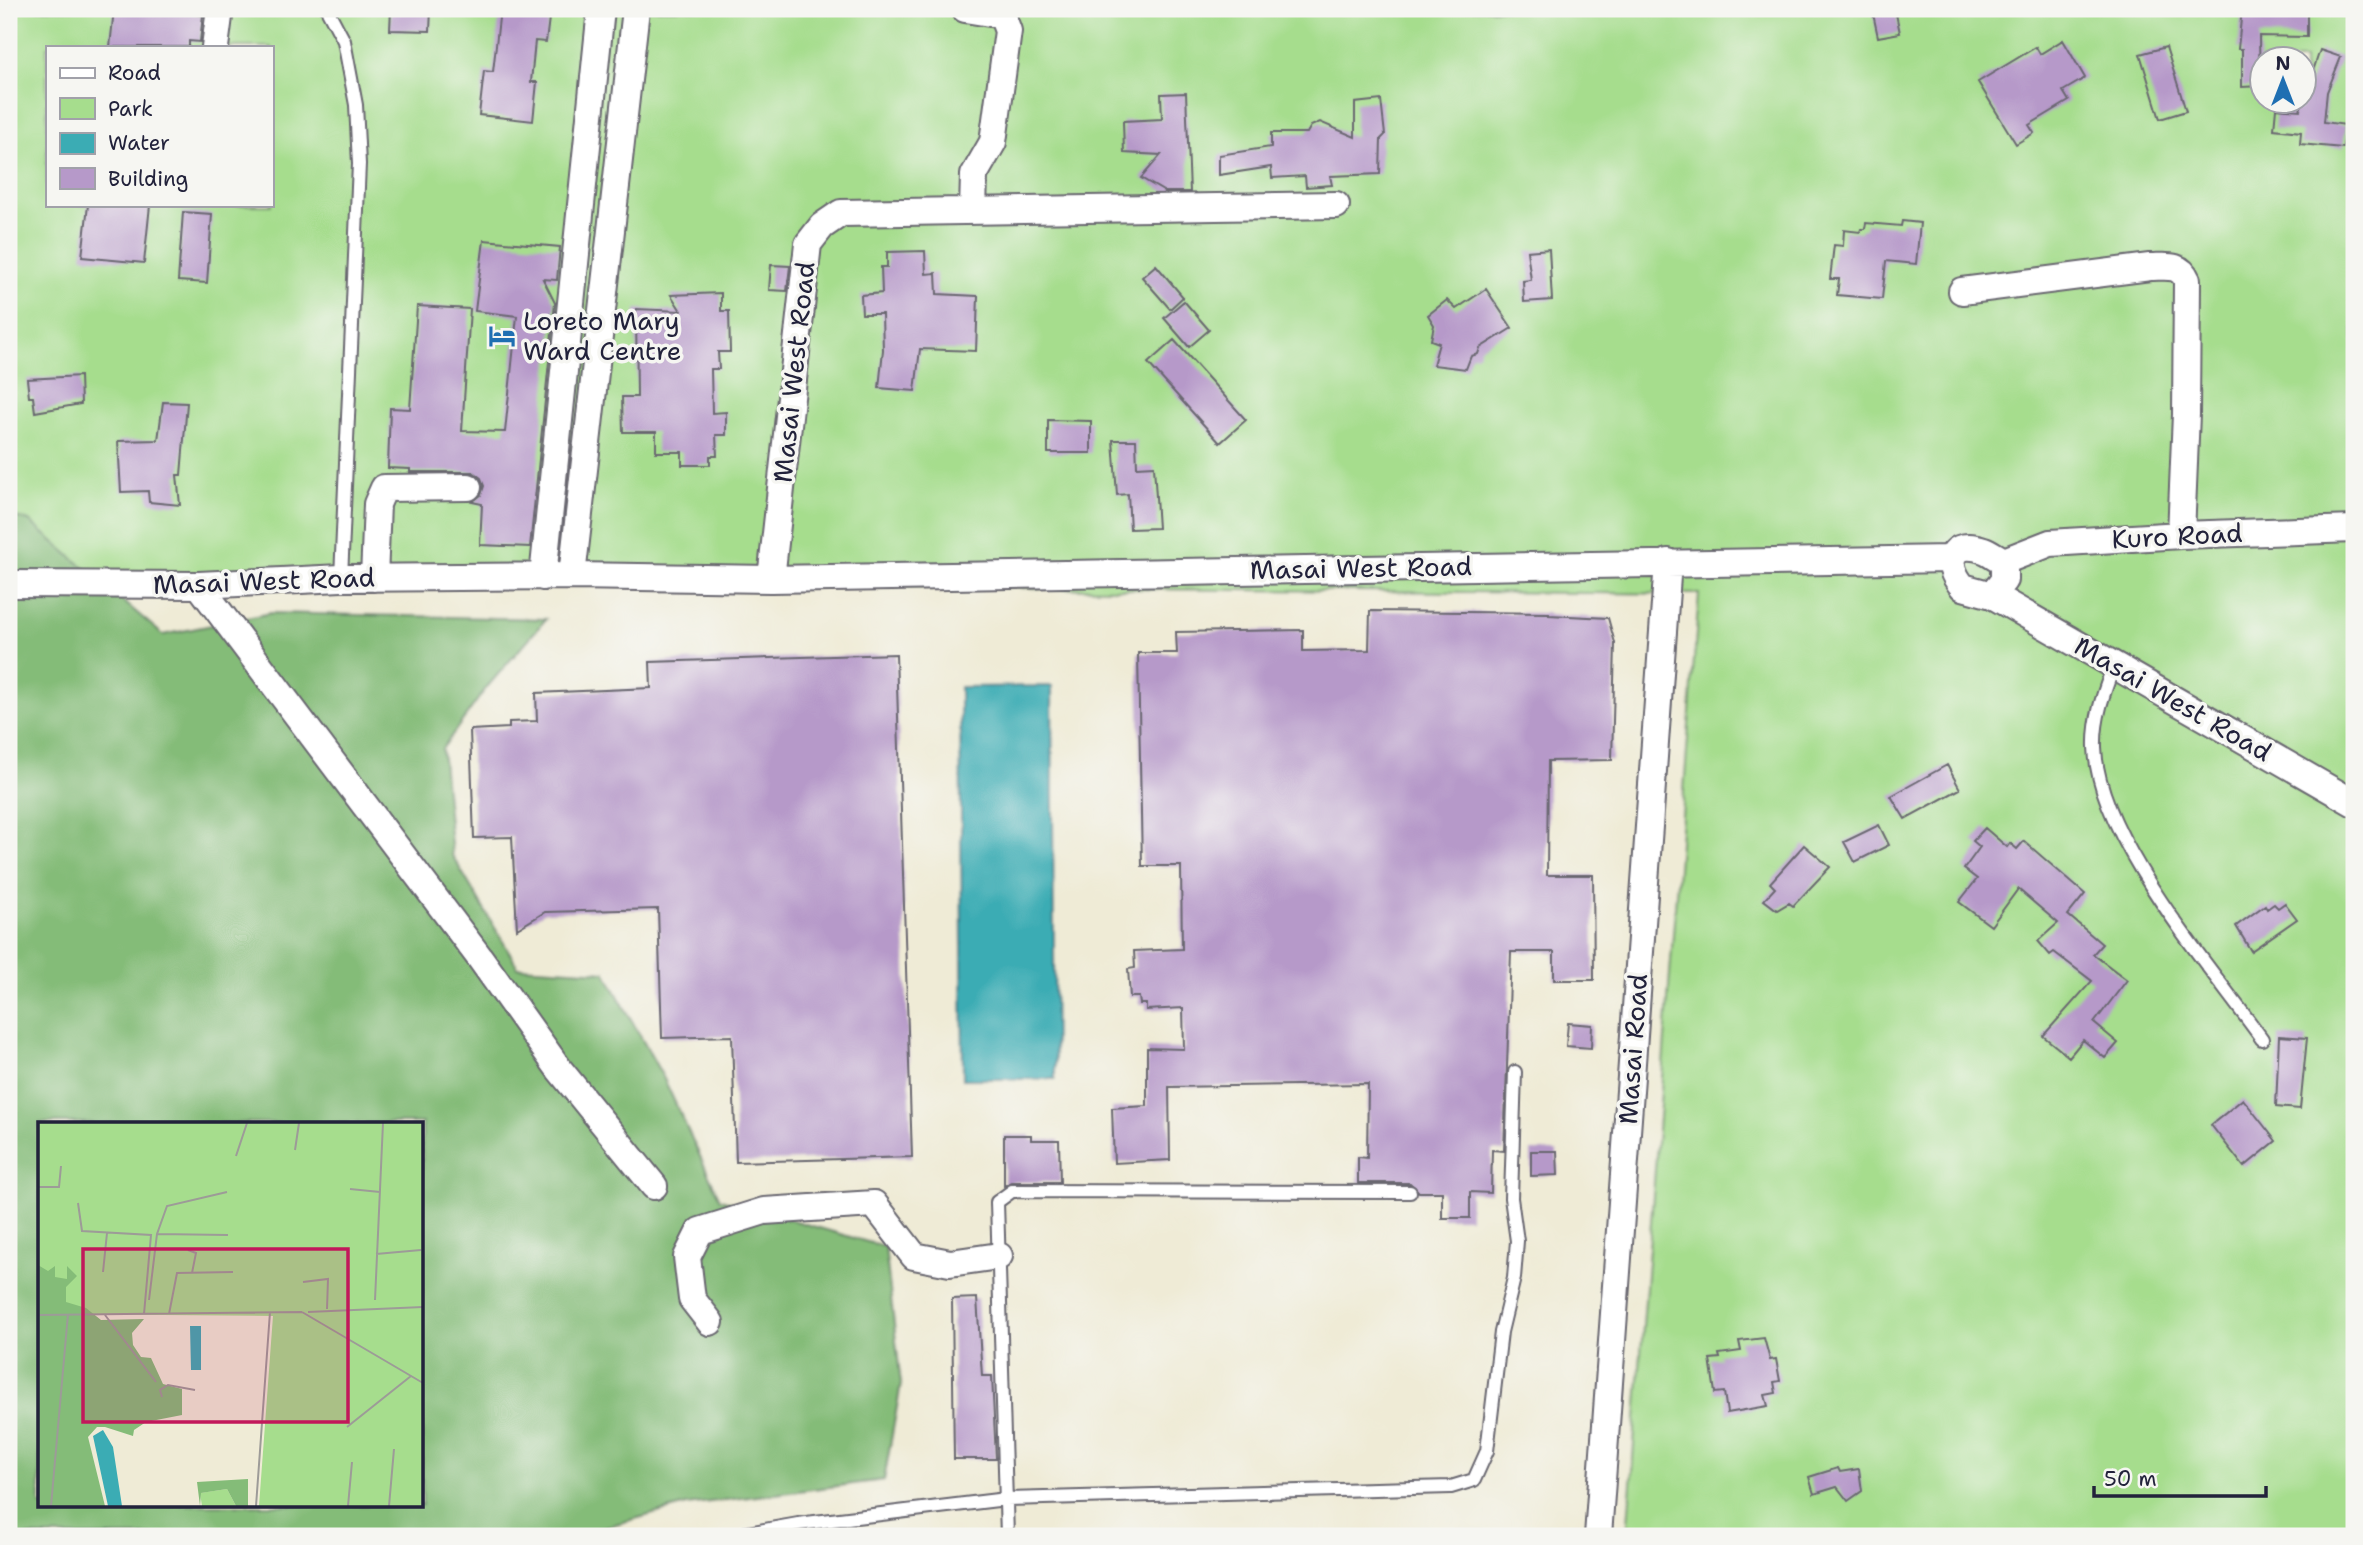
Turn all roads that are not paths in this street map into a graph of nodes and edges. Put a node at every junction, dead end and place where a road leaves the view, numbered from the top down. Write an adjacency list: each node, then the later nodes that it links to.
1 (220, 9): 6 (street)
2 (327, 9): 18 (lane)
3 (601, 9): 17 (street)
4 (636, 9): 16 (street)
5 (965, 9): 8 (street)
6 (215, 46)
7 (1336, 205): 8 (street, Masai West Road)
8 (973, 210): 20 (street, Masai West Road)
9 (1962, 291): 12 (street)
10 (468, 487): 19 (street)
11 (2354, 530): 12 (street, Kuro Road)
12 (2180, 535): 14 (street, Kuro Road)
13 (1950, 559): 14 (street); 15 (street, Masai West Road); 23 (street)
14 (2004, 561): 23 (street)
15 (1668, 562): 20 (street, Masai West Road); 36 (street, Masai Road)
16 (572, 576): 17 (street, Masai West Road); 20 (street, Masai West Road)
17 (543, 577): 19 (street, Masai West Road)
18 (341, 578): 19 (street, Masai West Road); 22 (street, Masai West Road)
19 (374, 578)
20 (771, 579)
21 (9, 584): 22 (street, Masai West Road)
22 (199, 585): 28 (street)
23 (1992, 595): 24 (street, Masai West Road)
24 (2114, 665): 25 (street, Masai West Road); 26 (lane)
25 (2354, 803)
26 (2262, 1039)
27 (1515, 1072): 32 (lane)
28 (654, 1186)
29 (1409, 1192): 30 (lane)
30 (999, 1256): 31 (street); 32 (lane)
31 (709, 1322)
32 (1006, 1499): 33 (lane); 35 (lane)
33 (799, 1530): 34 (lane)
34 (731, 1536)
35 (1007, 1536)
36 (1598, 1536)

